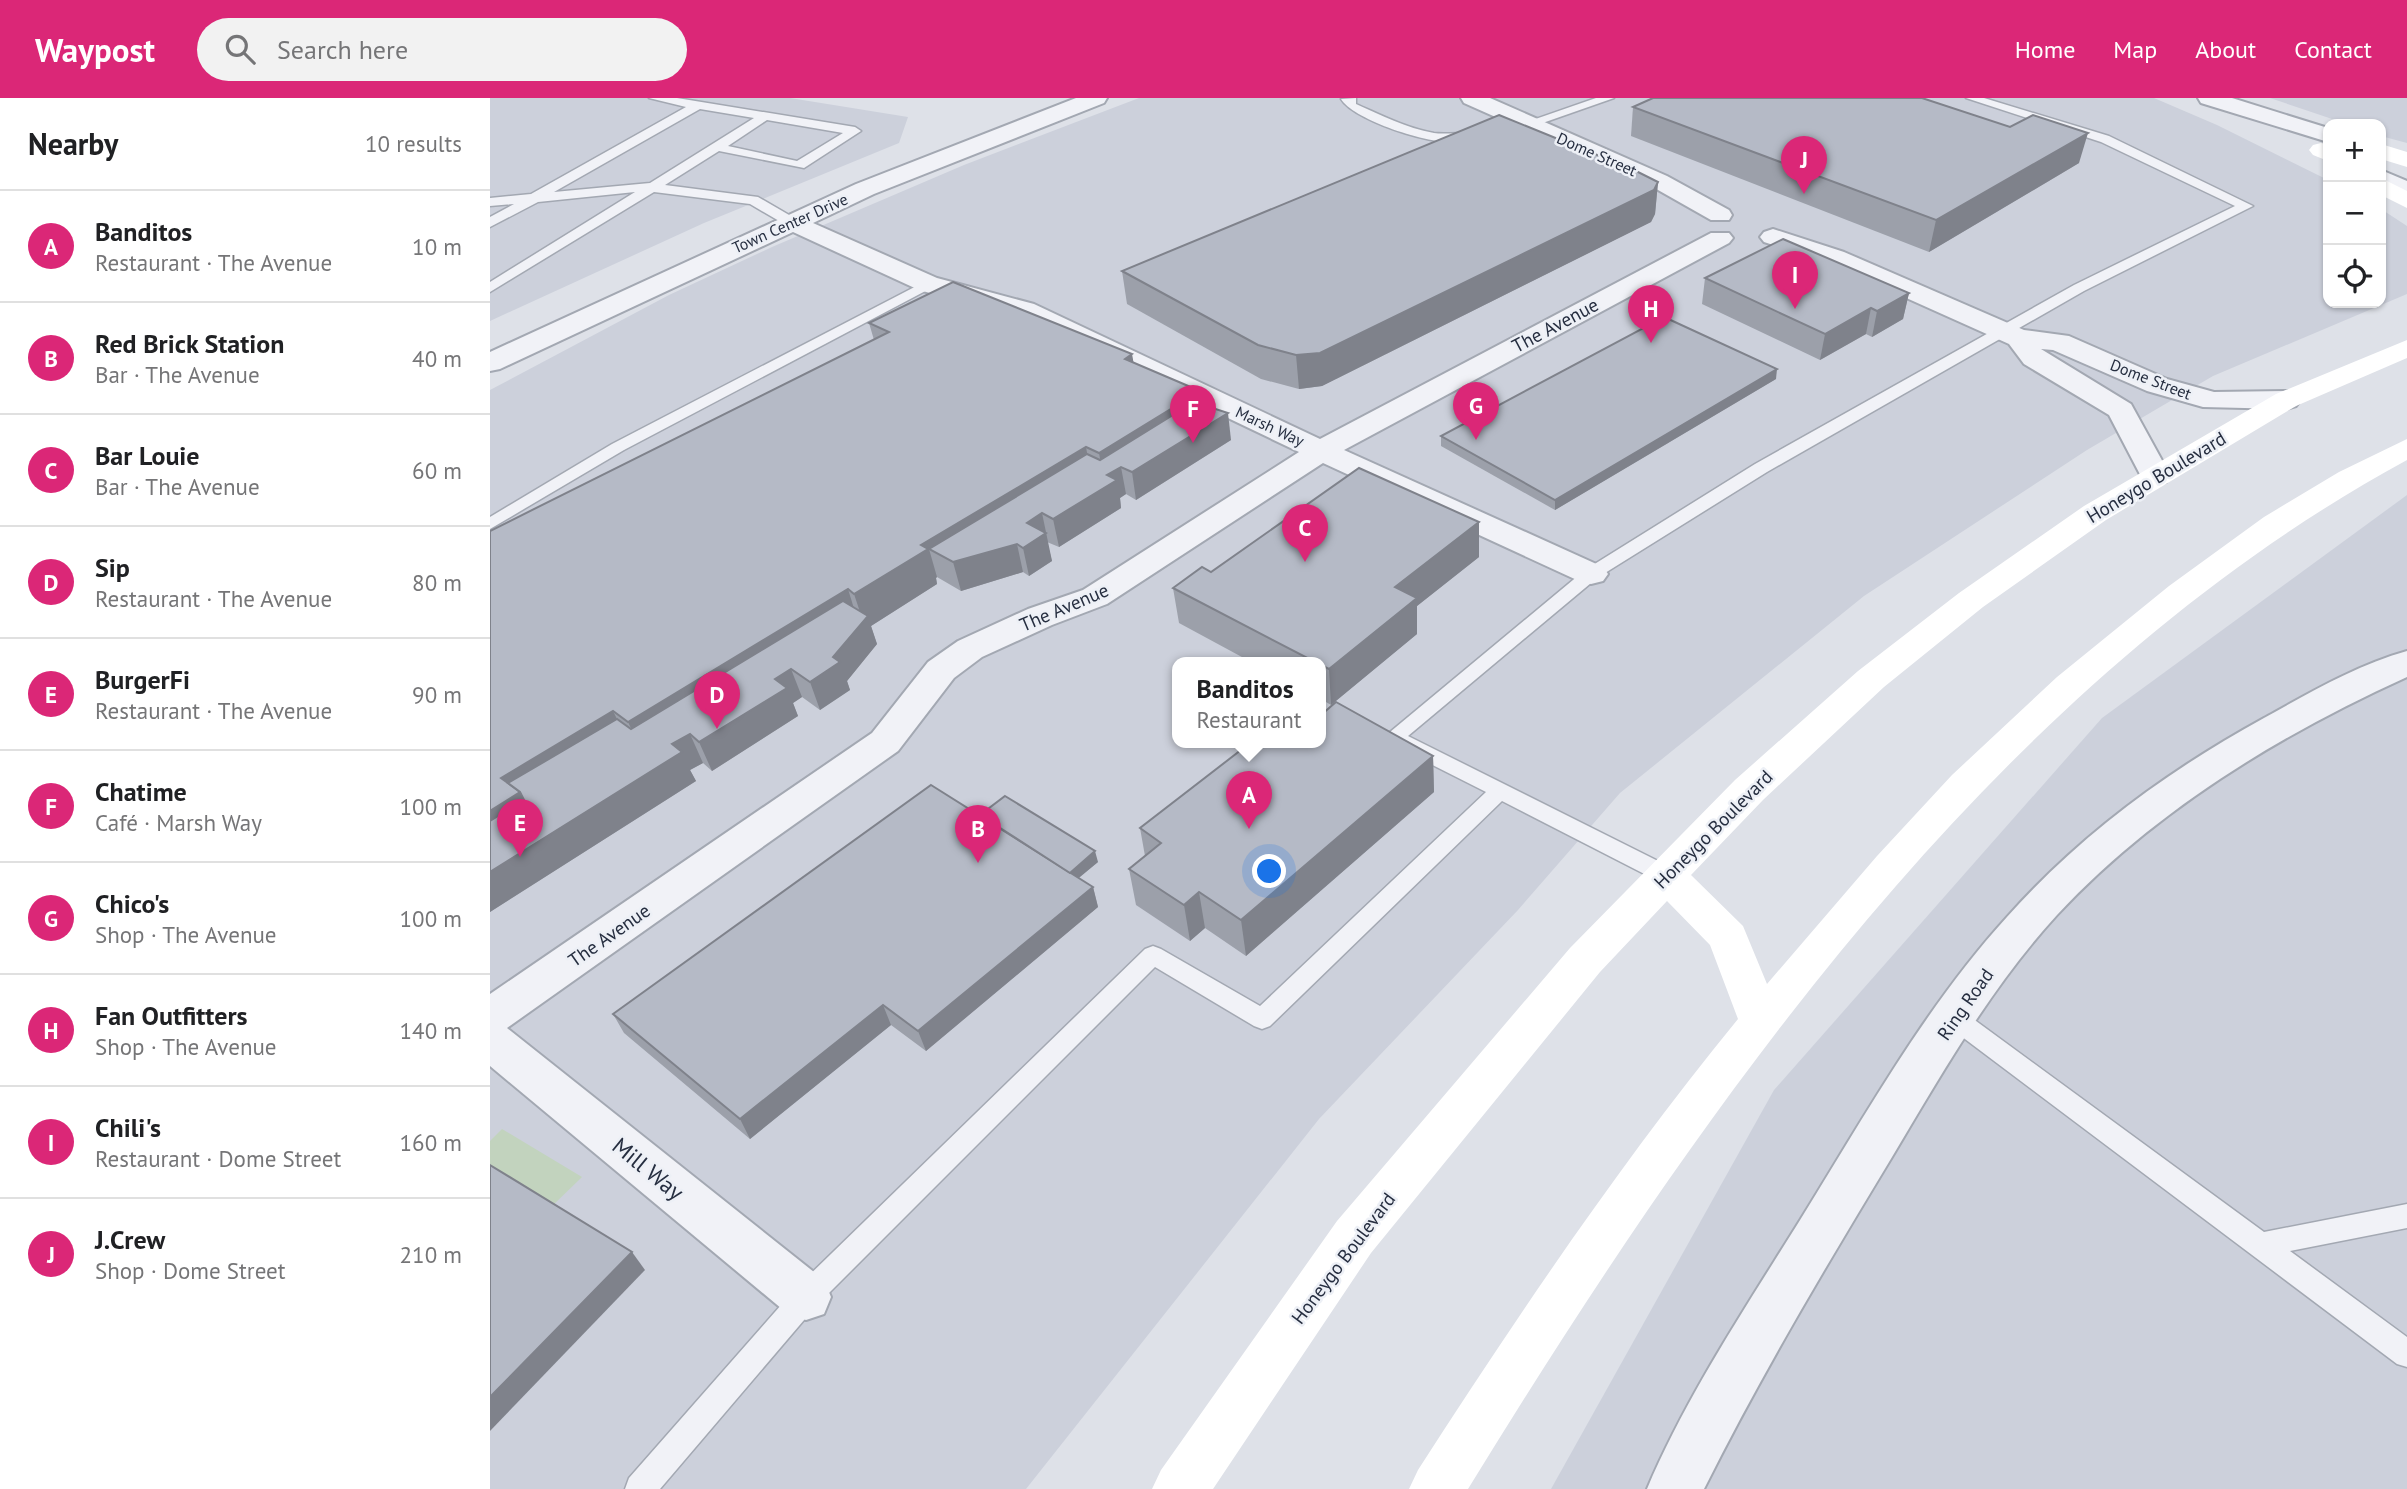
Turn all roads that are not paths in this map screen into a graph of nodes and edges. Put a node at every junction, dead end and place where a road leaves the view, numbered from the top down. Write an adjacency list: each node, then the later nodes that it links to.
1 (655, 98): 8 (lane)
2 (1096, 98): 23 (street, Town Center Drive)
3 (1350, 98): 10 (lane)
4 (1472, 98): 10 (street, Dome Street)
5 (1608, 98): 10 (lane)
6 (1972, 98): 28 (lane)
7 (2209, 98): 12 (street)
8 (698, 105): 9 (lane); 19 (lane)
9 (765, 116): 11 (lane); 11 (lane)
10 (1530, 124): 25 (street, Dome Street)
11 (717, 147): 16 (lane)
12 (2323, 147)
13 (2386, 155): 14 (street)
14 (2407, 162)
15 (2386, 180): 18 (street)
16 (650, 187): 19 (lane); 23 (lane); 27 (lane)
17 (2386, 188): 20 (main road)
18 (2407, 190)
19 (526, 200): 21 (lane); 24 (lane)
20 (2407, 201)
21 (490, 202)
22 (1760, 221): 25 (street); 25 (street); 28 (street, Dome Street)
23 (791, 222): 26 (street, Marsh Way); 30 (street, Town Center Drive)
24 (490, 223)
25 (1720, 226): 34 (street, The Avenue)
26 (928, 284): 34 (street, Marsh Way); 37 (lane)
27 (490, 288)
28 (2011, 335): 31 (street, Dome Street); 35 (street, Dome Street); 38 (lane)
29 (2407, 348): 31 (main road, Honeygo Boulevard)
30 (490, 363)
31 (2286, 400): 35 (main road, Honeygo Boulevard)
32 (2407, 436): 36 (main road)
33 (2407, 448): 36 (main road)
34 (1321, 451): 38 (street, Marsh Way); 42 (street, The Avenue)
35 (2155, 475): 41 (main road, Honeygo Boulevard)
36 (2353, 478): 44 (main road)
37 (490, 524)
38 (1591, 574): 40 (lane)
39 (2407, 663): 43 (street, Ring Road)
40 (1499, 792): 41 (lane); 48 (lane)
41 (1666, 875): 44 (main road); 51 (main road, Honeygo Boulevard)
42 (490, 1017)
43 (1953, 1017): 47 (lane); 53 (street, Ring Road)
44 (1761, 1023): 52 (main road)
45 (490, 1040): 48 (street, Mill Way)
46 (2407, 1216): 47 (lane)
47 (2259, 1245): 49 (lane)
48 (806, 1297): 50 (lane)
49 (2407, 1354)
50 (640, 1489)
51 (1180, 1489)
52 (1437, 1489)
53 (1675, 1489)

